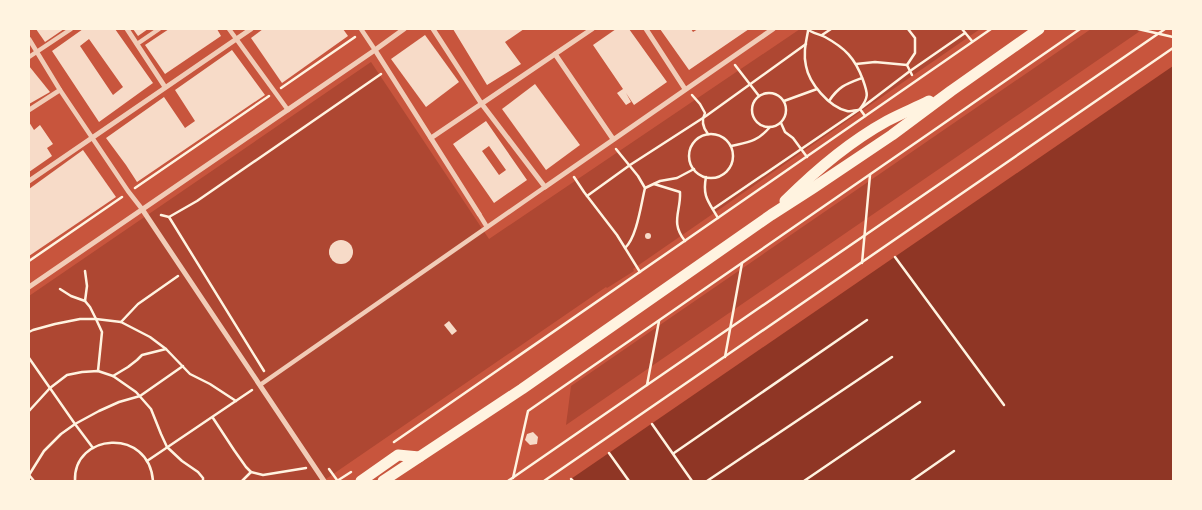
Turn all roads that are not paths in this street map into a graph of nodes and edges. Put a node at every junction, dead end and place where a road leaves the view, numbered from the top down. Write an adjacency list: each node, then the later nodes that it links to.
1 (71, 29): 19 (street)
2 (127, 29): 17 (street)
3 (159, 29): 17 (street)
4 (229, 29): 15 (street)
5 (251, 29): 15 (street)
6 (404, 29): 18 (street)
7 (433, 29): 25 (street)
8 (592, 29): 20 (street)
9 (646, 29): 23 (street)
10 (773, 29): 23 (street)
11 (1029, 29): 16 (main road)
12 (1039, 29): 16 (main road)
13 (362, 30): 18 (street)
14 (29, 39): 19 (street)
15 (237, 39): 22 (street); 27 (street)
16 (1022, 41): 38 (main road)
17 (137, 44): 22 (street)
18 (375, 50): 27 (street); 29 (street)
19 (36, 52): 21 (street); 24 (street)
20 (555, 54): 25 (street); 30 (street)
21 (29, 57)
22 (166, 87): 28 (street)
23 (686, 89): 30 (street)
24 (60, 90): 26 (street); 28 (street)
25 (481, 103): 29 (street); 32 (street)
26 (29, 110)
27 (288, 110): 33 (street)
28 (92, 137): 31 (street); 33 (street)
29 (431, 138): 34 (street)
30 (611, 141): 32 (street)
31 (29, 181)
32 (545, 187): 35 (street)
33 (142, 209): 36 (street); 37 (street)
34 (479, 214): 35 (street)
35 (487, 227): 37 (street)
36 (29, 287)
37 (260, 385): 39 (street)
38 (419, 456): 40 (main road); 41 (main road)
39 (324, 481)
40 (361, 481)
41 (383, 481)

